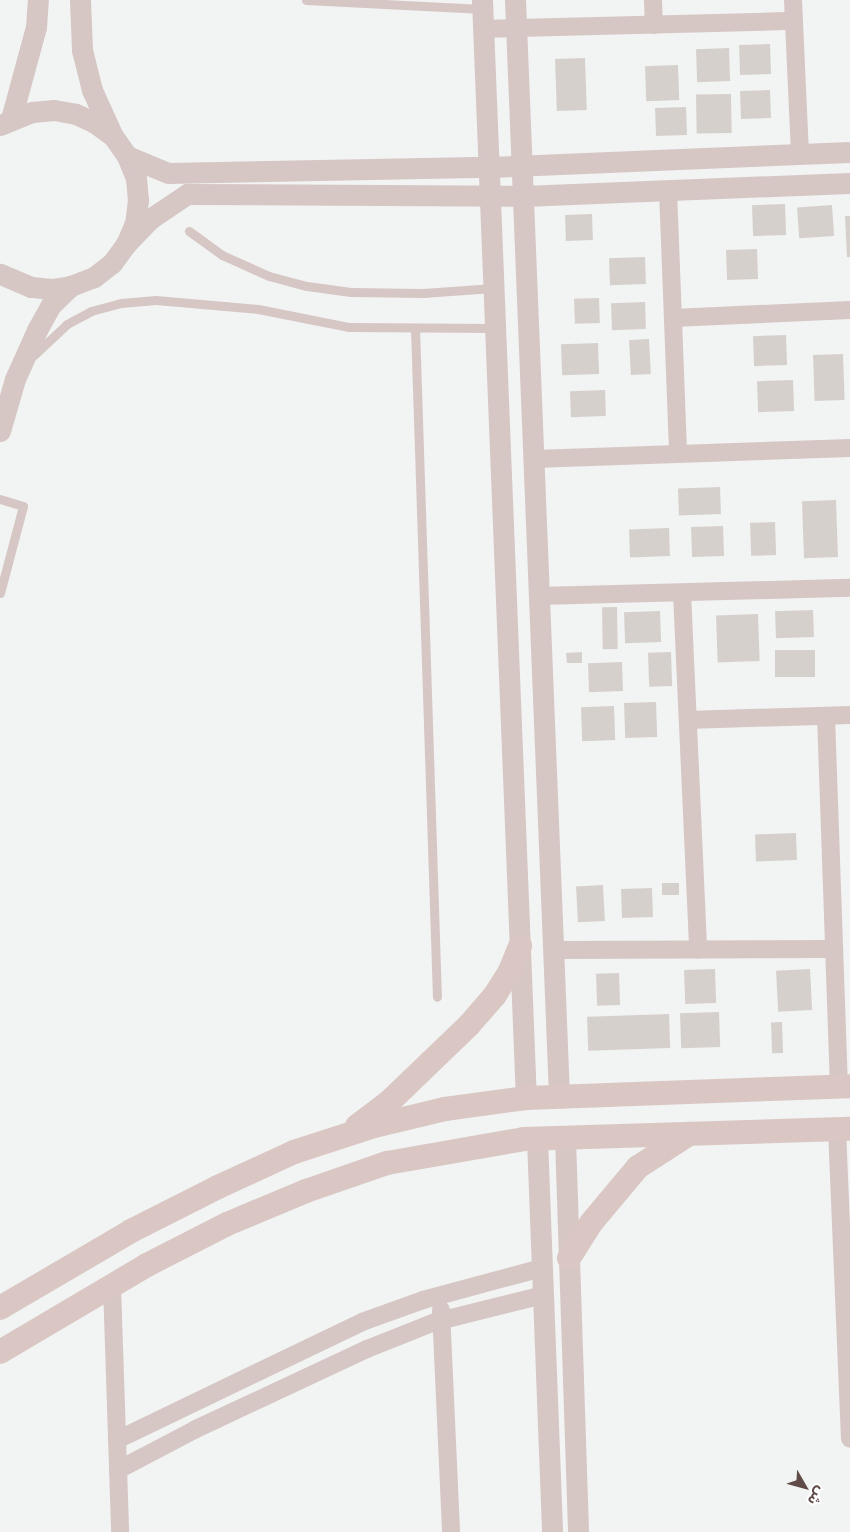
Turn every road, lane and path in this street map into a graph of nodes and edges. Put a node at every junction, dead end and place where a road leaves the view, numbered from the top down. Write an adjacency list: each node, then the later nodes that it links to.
1 (38, 0): 11 (street)
2 (80, 0): 12 (street)
3 (306, 0): 7 (lane)
4 (515, 0): 10 (street)
5 (653, 0): 9 (street)
6 (793, 0): 8 (street)
7 (483, 13): 10 (street); 17 (street)
8 (794, 21): 9 (street); 14 (street)
9 (654, 25): 10 (street)
10 (516, 29): 16 (street)
11 (6, 122): 12 (street)
12 (113, 136): 15 (street)
13 (850, 152): 14 (street)
14 (800, 154): 16 (street)
15 (128, 156): 17 (street); 23 (street)
16 (522, 164): 17 (street); 21 (street)
17 (489, 167): 20 (street)
18 (850, 183): 19 (street)
19 (668, 190): 21 (street); 28 (street)
20 (490, 196): 21 (street); 23 (street); 26 (street)
21 (523, 196): 35 (street)
22 (189, 231): 26 (lane)
23 (126, 244): 25 (street)
24 (0, 274): 25 (street)
25 (71, 286): 31 (street)
26 (494, 288): 30 (street)
27 (850, 310): 28 (street)
28 (673, 318): 34 (street)
29 (415, 328): 30 (lane); 31 (lane); 48 (lane)
30 (495, 328): 44 (street)
31 (8, 388): 32 (street)
32 (0, 431)
33 (850, 448): 34 (street)
34 (678, 454): 35 (street)
35 (534, 459): 40 (street)
36 (0, 499): 39 (lane)
37 (850, 588): 38 (street)
38 (682, 592): 40 (street); 43 (street)
39 (0, 593)
40 (540, 596): 46 (street)
41 (850, 715): 42 (street)
42 (826, 716): 43 (street); 45 (street)
43 (688, 720): 47 (street)
44 (520, 946): 51 (street); 54 (main road)
45 (834, 949): 47 (street); 49 (street)
46 (554, 950): 47 (street); 50 (street)
47 (698, 950)
48 (437, 997)
49 (845, 1086): 50 (main road)
50 (560, 1097): 51 (main road)
51 (526, 1098): 54 (main road)
52 (844, 1129): 53 (main road); 57 (street)
53 (691, 1133): 55 (main road); 58 (main road)
54 (341, 1137): 63 (main road)
55 (565, 1138): 56 (main road); 58 (street)
56 (537, 1139): 59 (street); 60 (main road)
57 (846, 1250): 66 (street)
58 (569, 1258): 72 (street)
59 (542, 1268): 61 (street); 62 (street)
60 (112, 1286): 65 (main road); 67 (street)
61 (543, 1295): 64 (street); 71 (street)
62 (440, 1296): 64 (street); 67 (street)
63 (0, 1308)
64 (441, 1320): 68 (street); 70 (street)
65 (0, 1352)
66 (850, 1439)
67 (117, 1440): 68 (street)
68 (118, 1470): 69 (street)
69 (120, 1532)
70 (451, 1532)
71 (552, 1532)
72 (578, 1532)

